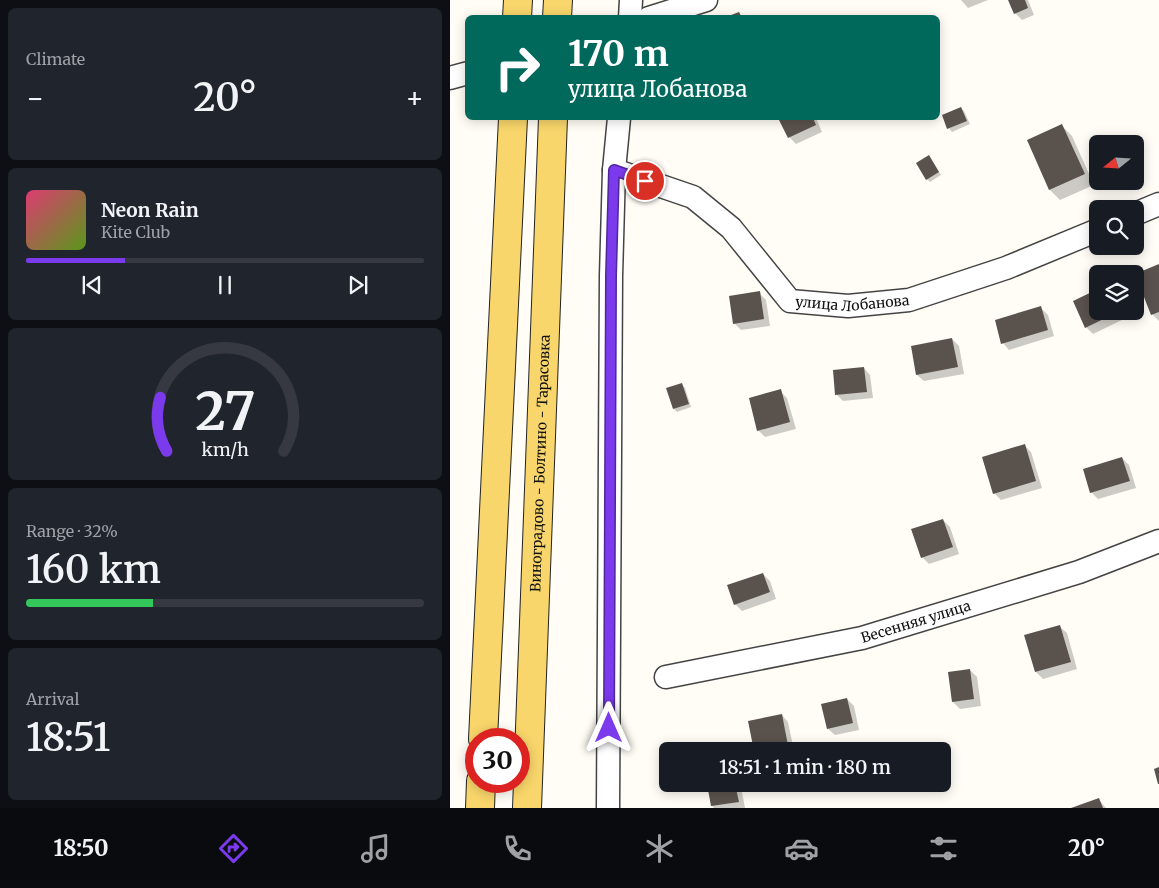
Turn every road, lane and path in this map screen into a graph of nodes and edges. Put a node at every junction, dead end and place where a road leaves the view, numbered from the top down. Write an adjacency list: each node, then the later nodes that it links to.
1 (518, 0): 5 (main road)
2 (558, 0): 6 (main road)
3 (631, 0): 7 (street)
4 (706, 0): 8 (street)
5 (517, 15)
6 (557, 15)
7 (630, 15)
8 (658, 15)
9 (465, 74): 10 (street)
10 (450, 78)
11 (513, 120): 20 (main road)
12 (553, 120): 23 (main road, Виноградово - Болтино - Тарасовка)
13 (619, 120): 14 (street)
14 (614, 170): 17 (street, улица Лобанова); 24 (street)
15 (1159, 204): 16 (street)
16 (1144, 210)
17 (1089, 234)
18 (1159, 541): 19 (street, Весенняя улица)
19 (666, 678)
20 (484, 728)
21 (481, 793): 22 (main road)
22 (480, 808)
23 (527, 808)
24 (608, 808)

